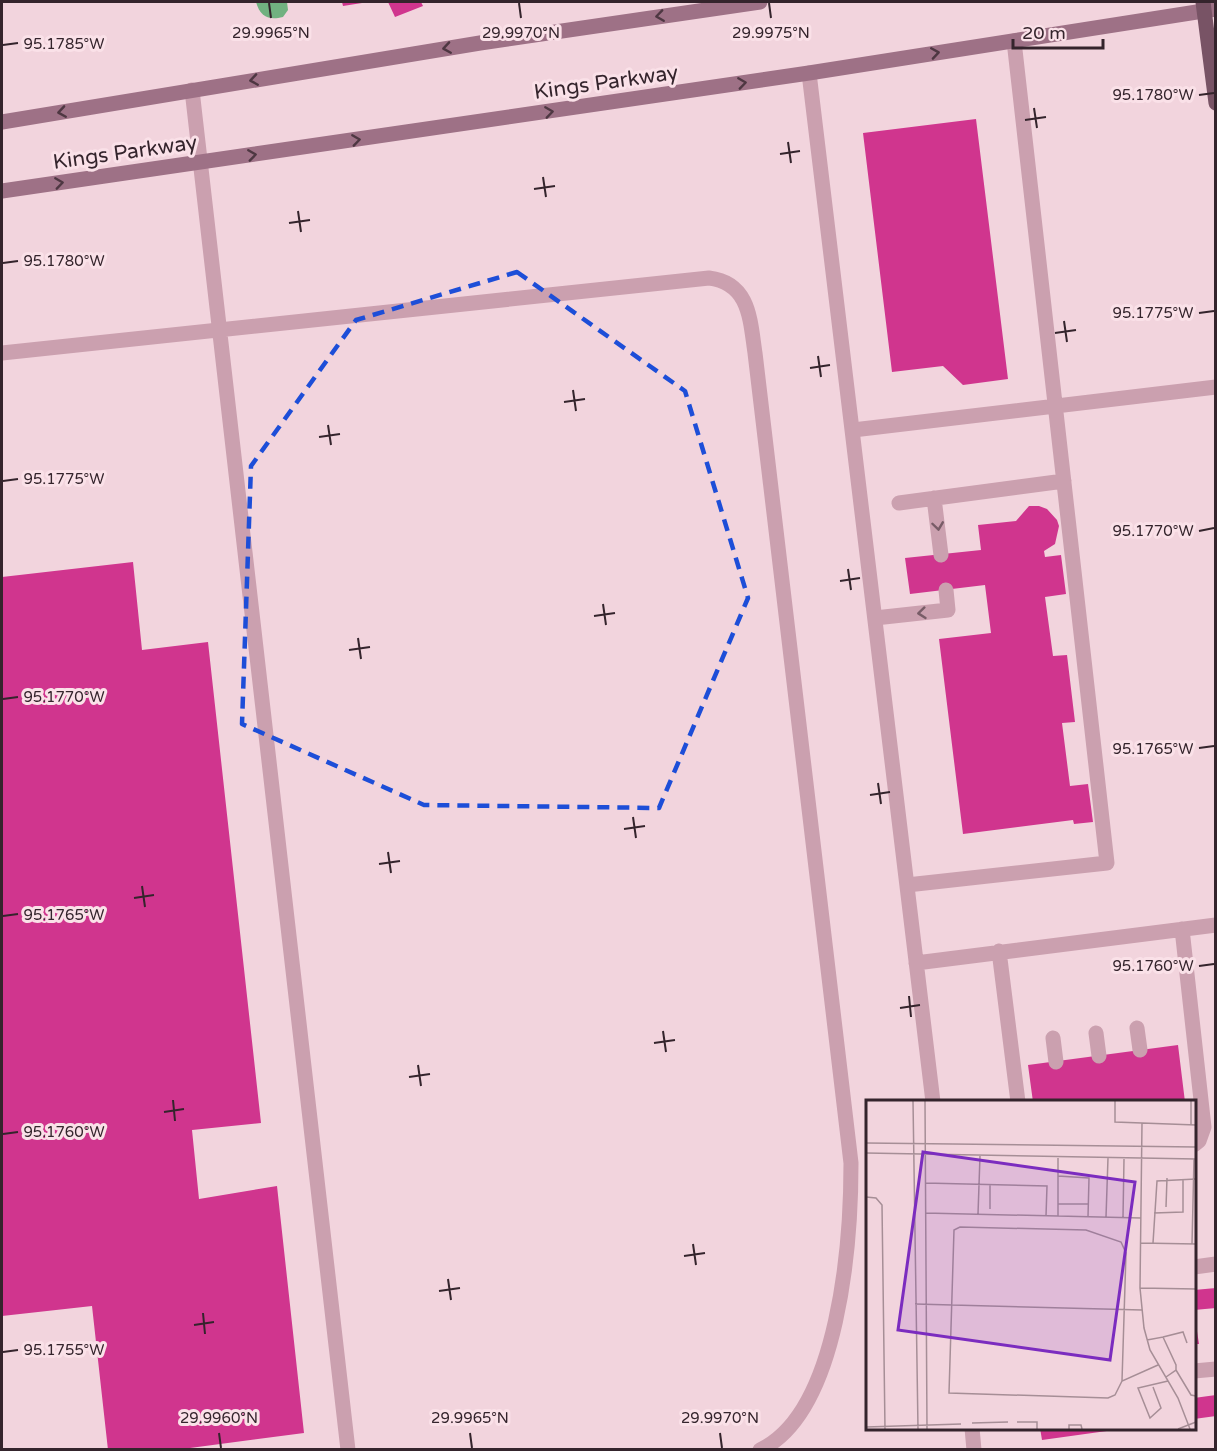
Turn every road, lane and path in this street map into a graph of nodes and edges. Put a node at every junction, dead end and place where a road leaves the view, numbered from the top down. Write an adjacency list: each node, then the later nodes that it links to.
1 (760, 2): 5 (street, one-way to 5)
2 (1208, 7): 3 (street, Kings Parkway); 6 (main road)
3 (1014, 41): 4 (street, Kings Parkway, one-way to 3); 13 (lane)
4 (809, 73): 8 (street, Kings Parkway, one-way to 4); 14 (lane)
5 (192, 90): 7 (street, one-way to 7); 8 (lane)
6 (1215, 103)
7 (2, 122)
8 (202, 162): 9 (street, Kings Parkway, one-way to 8); 10 (lane)
9 (2, 191)
10 (221, 330): 11 (lane); 40 (lane); 41 (lane)
11 (2, 352)
12 (1215, 387): 13 (lane)
13 (1056, 406): 14 (lane); 15 (lane)
14 (853, 430): 20 (lane)
15 (1064, 481): 16 (lane); 21 (lane)
16 (934, 498): 17 (lane); 18 (lane, one-way to 18)
17 (899, 503)
18 (942, 555)
19 (946, 590): 20 (lane, one-way to 20)
20 (875, 618): 21 (lane)
21 (907, 885): 25 (lane)
22 (1215, 925): 23 (lane)
23 (1182, 929): 24 (lane); 34 (lane)
24 (999, 951): 25 (lane); 33 (lane)
25 (916, 963): 32 (lane)
26 (1137, 1028): 29 (lane)
27 (1096, 1033): 30 (lane)
28 (1053, 1038): 31 (lane)
29 (1140, 1050)
30 (1099, 1056)
31 (1056, 1062)
32 (933, 1100)
33 (1018, 1100)
34 (1196, 1143)
35 (1215, 1264): 36 (lane)
36 (1196, 1266)
37 (1215, 1369): 38 (lane)
38 (1196, 1371)
39 (972, 1430): 42 (lane)
40 (348, 1449)
41 (760, 1449)
42 (974, 1449)

